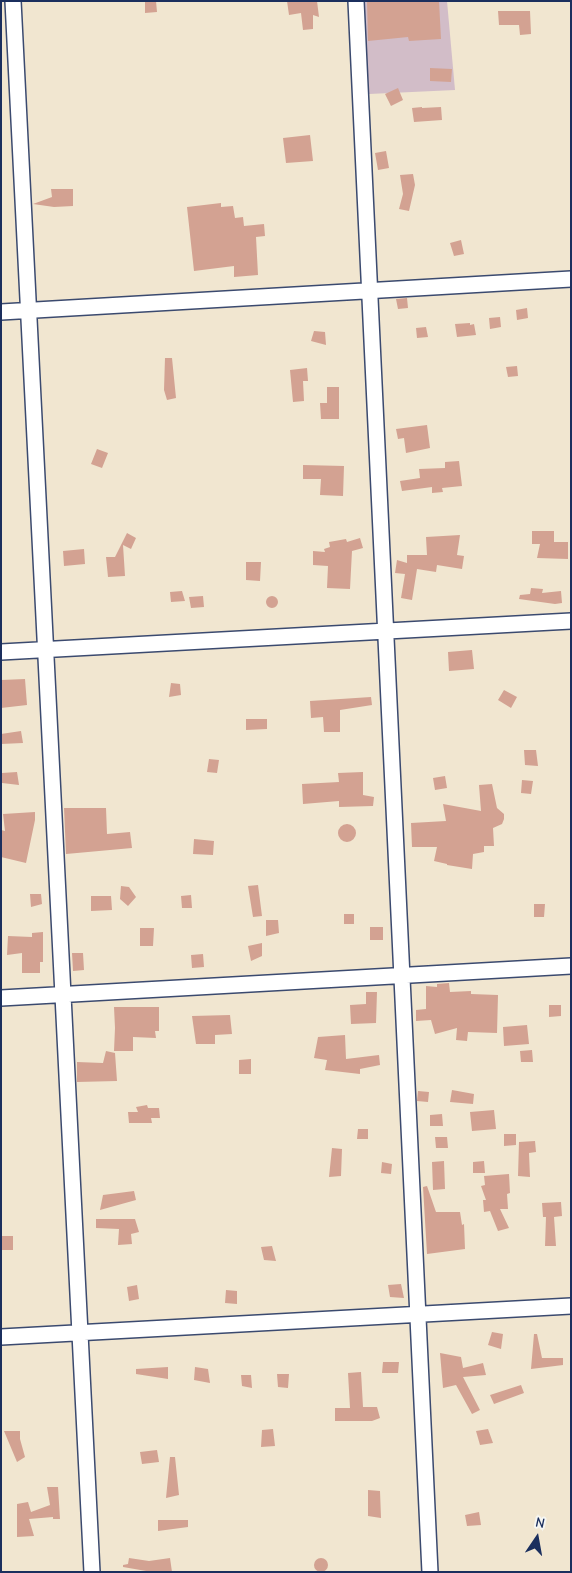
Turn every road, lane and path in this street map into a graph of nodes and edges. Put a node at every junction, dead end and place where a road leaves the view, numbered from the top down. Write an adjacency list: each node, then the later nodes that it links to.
1 (13, 1): 5 (street)
2 (356, 1): 4 (street)
3 (571, 279): 4 (street)
4 (369, 291): 5 (street); 8 (street)
5 (28, 311): 6 (street); 9 (street)
6 (1, 312)
7 (571, 621): 8 (street)
8 (385, 631): 9 (street); 12 (street)
9 (45, 650): 10 (street); 13 (street)
10 (1, 652)
11 (571, 966): 12 (street)
12 (402, 975): 13 (street); 16 (street)
13 (63, 994): 14 (street); 17 (street)
14 (1, 998)
15 (571, 1306): 16 (street)
16 (418, 1314): 17 (street); 20 (street)
17 (80, 1332): 18 (street); 19 (street)
18 (1, 1337)
19 (92, 1572)
20 (430, 1572)

